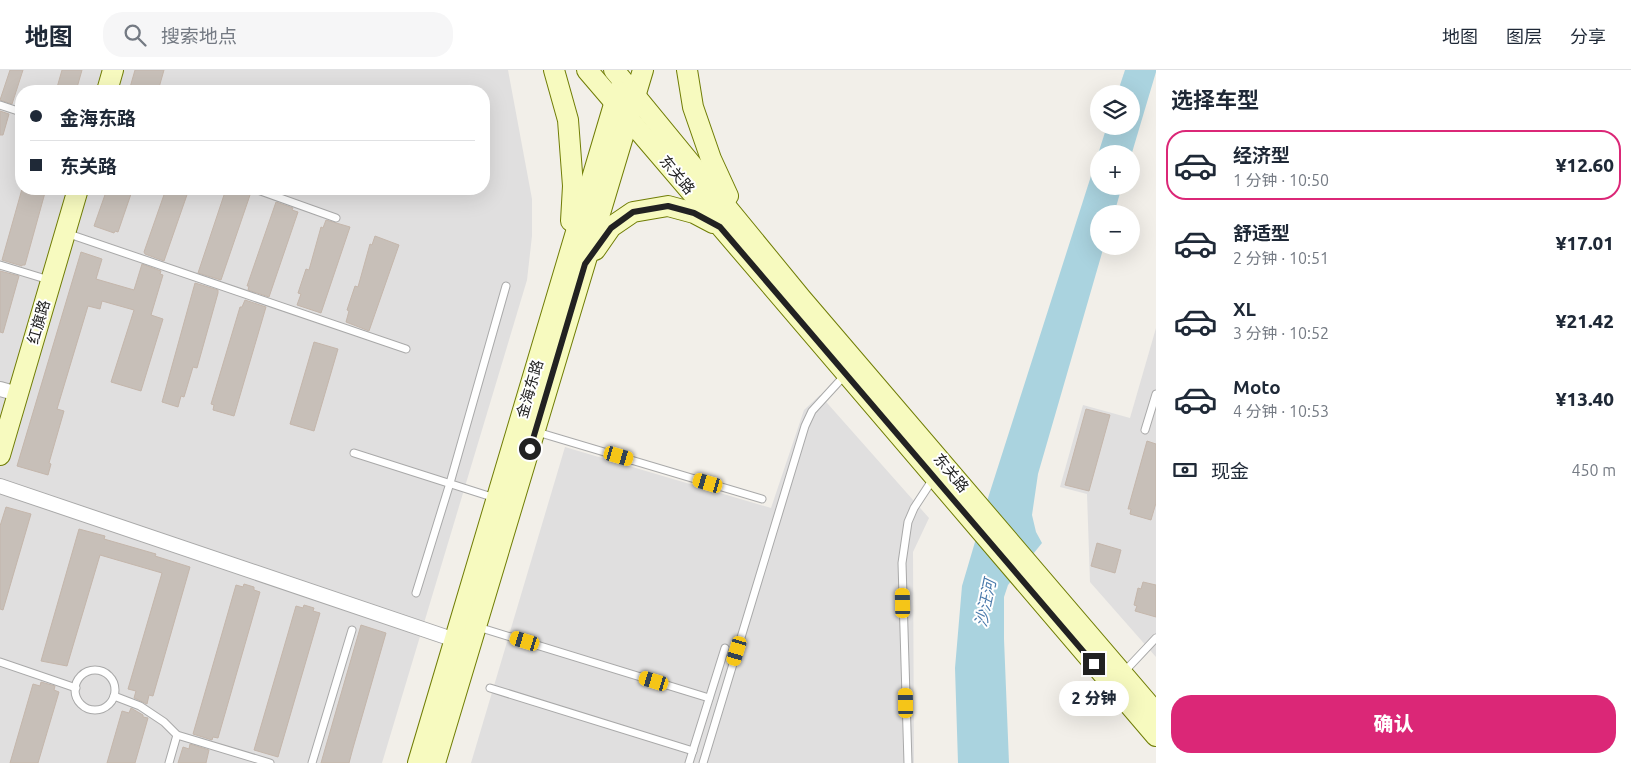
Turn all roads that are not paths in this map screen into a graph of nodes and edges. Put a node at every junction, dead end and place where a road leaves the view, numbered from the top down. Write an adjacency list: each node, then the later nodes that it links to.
1 (113, 70): 7 (main road)
2 (554, 70): 18 (main road)
3 (587, 70): 8 (main road, 东关路)
4 (643, 70): 6 (main road)
5 (687, 70): 15 (main road)
6 (624, 78): 8 (main road, 金海东路); 11 (main road, 金海东路); 15 (main road, 东关路)
7 (109, 85)
8 (614, 101): 11 (main road, 东关路); 18 (main road, 金海东路)
9 (0, 105): 10 (lane)
10 (15, 110)
11 (629, 117): 16 (main road, 东关路); 18 (main road, 金海东路)
12 (76, 195): 17 (main road, 红旗路)
13 (272, 195): 14 (lane)
14 (336, 218)
15 (742, 225): 42 (main road, 东关路)
16 (720, 227): 18 (main road); 23 (main road, 东关路)
17 (65, 233): 20 (main road, 红旗路); 22 (lane)
18 (577, 258): 27 (main road, 金海东路); 33 (main road, 金海东路)
19 (0, 265): 20 (lane)
20 (51, 280): 24 (main road, 红旗路)
21 (506, 286): 31 (lane)
22 (406, 350)
23 (846, 373): 30 (main road, 东关路); 57 (lane)
24 (9, 392): 29 (main road, 红旗路)
25 (1156, 394): 26 (lane)
26 (1146, 430)
27 (535, 432): 34 (lane); 36 (main road, 金海东路)
28 (354, 453): 31 (lane)
29 (0, 455)
30 (934, 476): 49 (main road, 东关路); 58 (lane)
31 (450, 483): 33 (lane); 35 (lane)
32 (0, 486): 39 (street)
33 (498, 498): 39 (main road, 金海东路)
34 (762, 499)
35 (416, 593)
36 (476, 626): 46 (lane); 55 (main road, 金海东路)
37 (352, 630): 53 (lane)
38 (1156, 638): 42 (lane)
39 (455, 640): 54 (main road, 金海东路)
40 (725, 648): 46 (lane)
41 (0, 662): 43 (lane)
42 (1123, 674): 47 (main road, 东关路)
43 (76, 688): 45 (lane); 45 (lane)
44 (490, 688): 50 (lane)
45 (114, 696): 48 (lane)
46 (709, 698): 50 (lane)
47 (1156, 714)
48 (177, 735): 51 (lane); 52 (lane)
49 (1156, 736)
50 (693, 751): 56 (lane)
51 (169, 763)
52 (270, 763)
53 (312, 763)
54 (418, 763)
55 (435, 763)
56 (689, 763)
57 (703, 763)
58 (908, 763)

